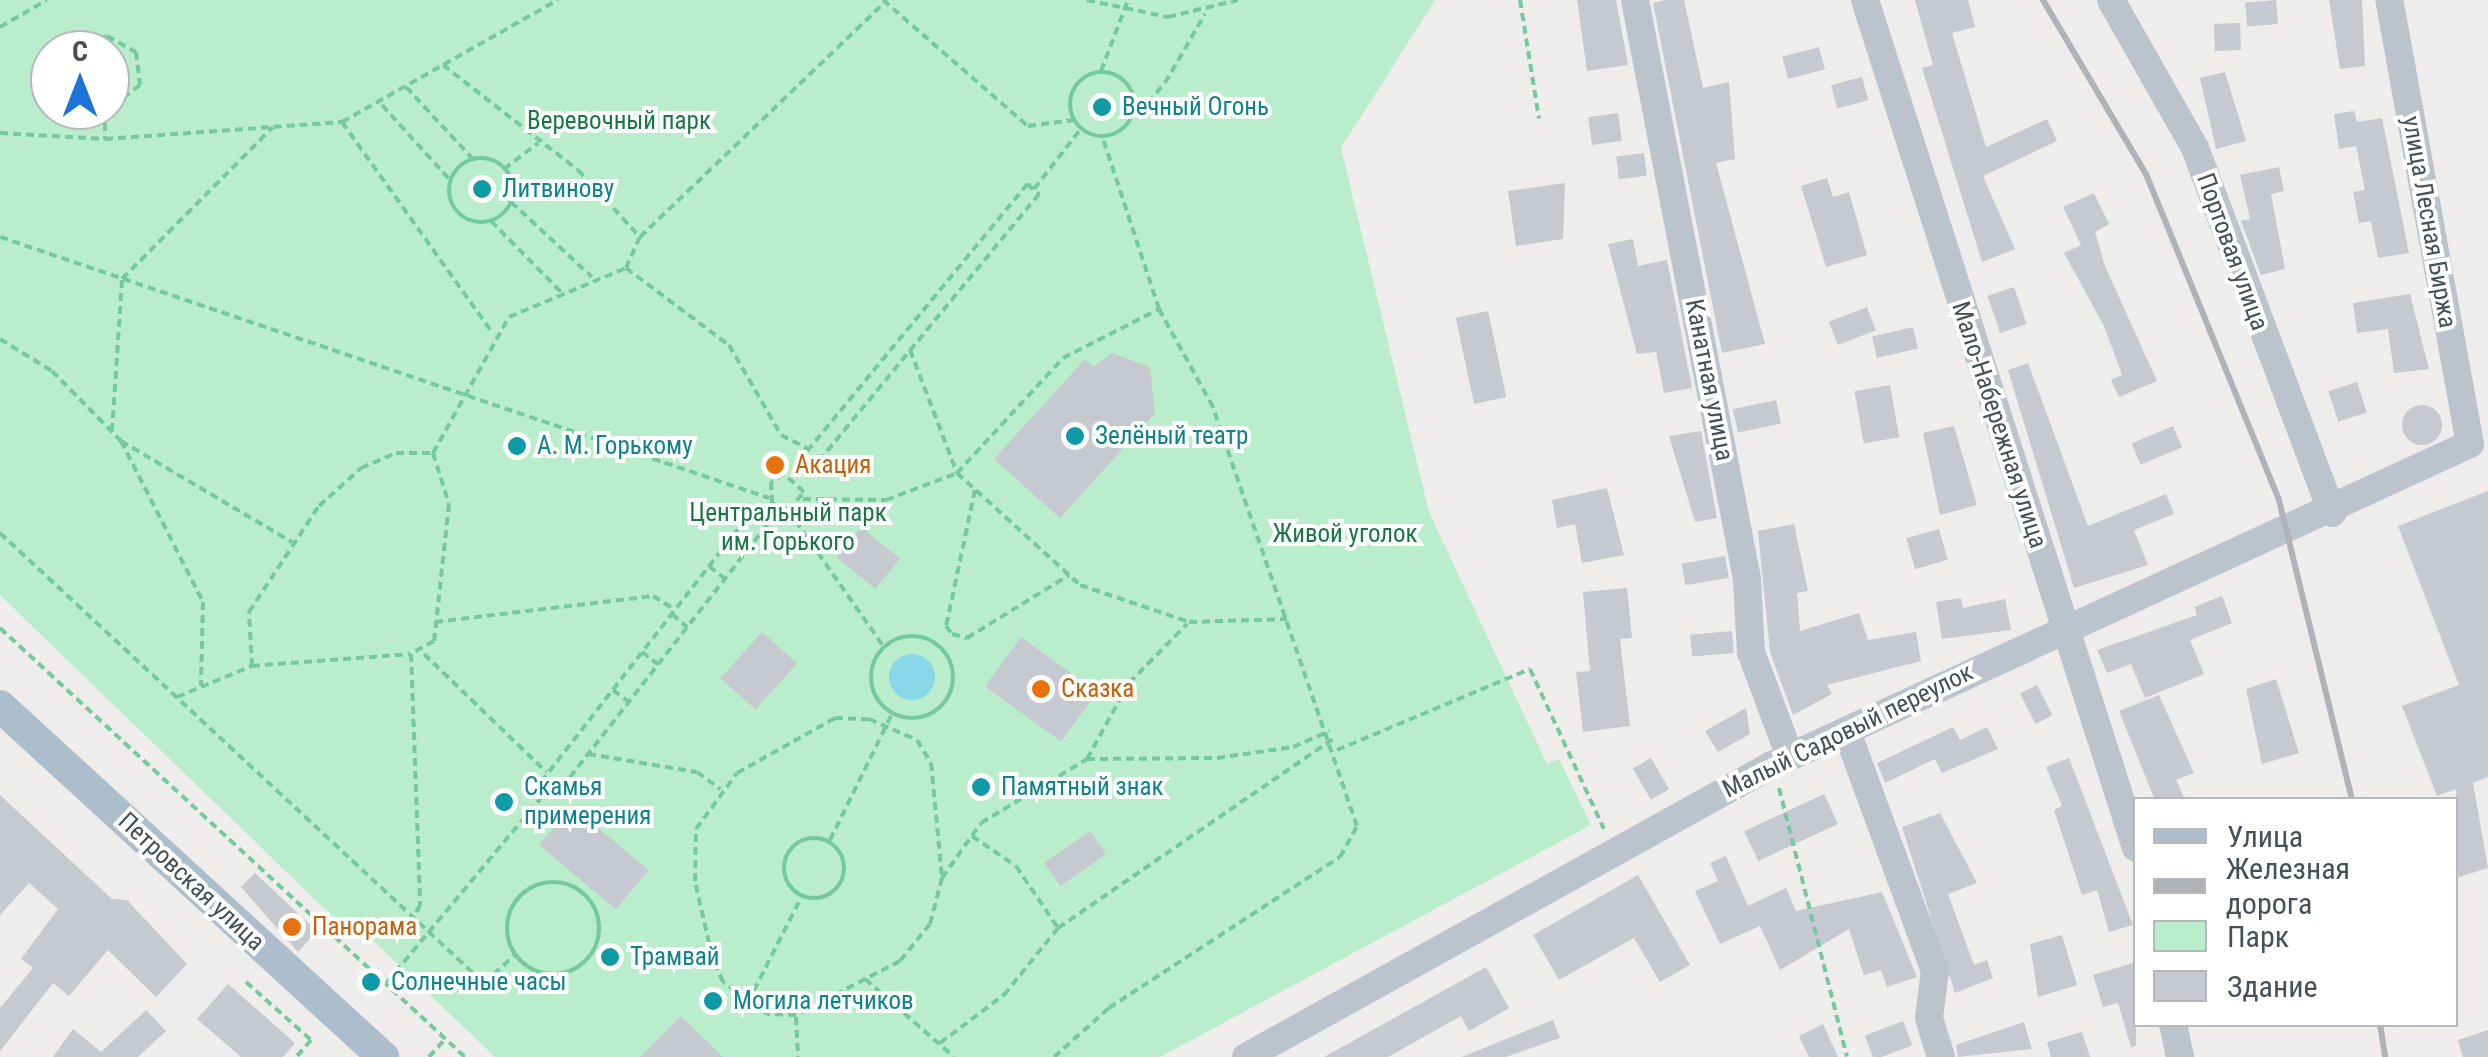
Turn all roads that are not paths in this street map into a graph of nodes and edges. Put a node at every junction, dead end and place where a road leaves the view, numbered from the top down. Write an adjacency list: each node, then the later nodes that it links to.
1 (1635, 0): 10 (street, Канатная улица)
2 (1865, 0): 7 (street, Мало-Набережная улица)
3 (2111, 0): 6 (street, Портовая улица)
4 (2388, 0): 5 (street, улица Лесная Биржа)
5 (2470, 444): 6 (street, Малый Садовый переулок)
6 (2332, 514): 7 (street, Малый Садовый переулок)
7 (2063, 628): 9 (street, Малый Садовый переулок); 11 (street, Мало-Набережная улица)
8 (0, 706): 13 (main road, Петровская улица)
9 (1847, 732): 10 (street, Малый Садовый переулок); 15 (street)
10 (1781, 761): 14 (street, Малый Садовый переулок)
11 (2133, 839)
12 (2174, 1027): 16 (street)
13 (370, 1053)
14 (1246, 1057)
15 (1940, 1057)
16 (2180, 1057)

